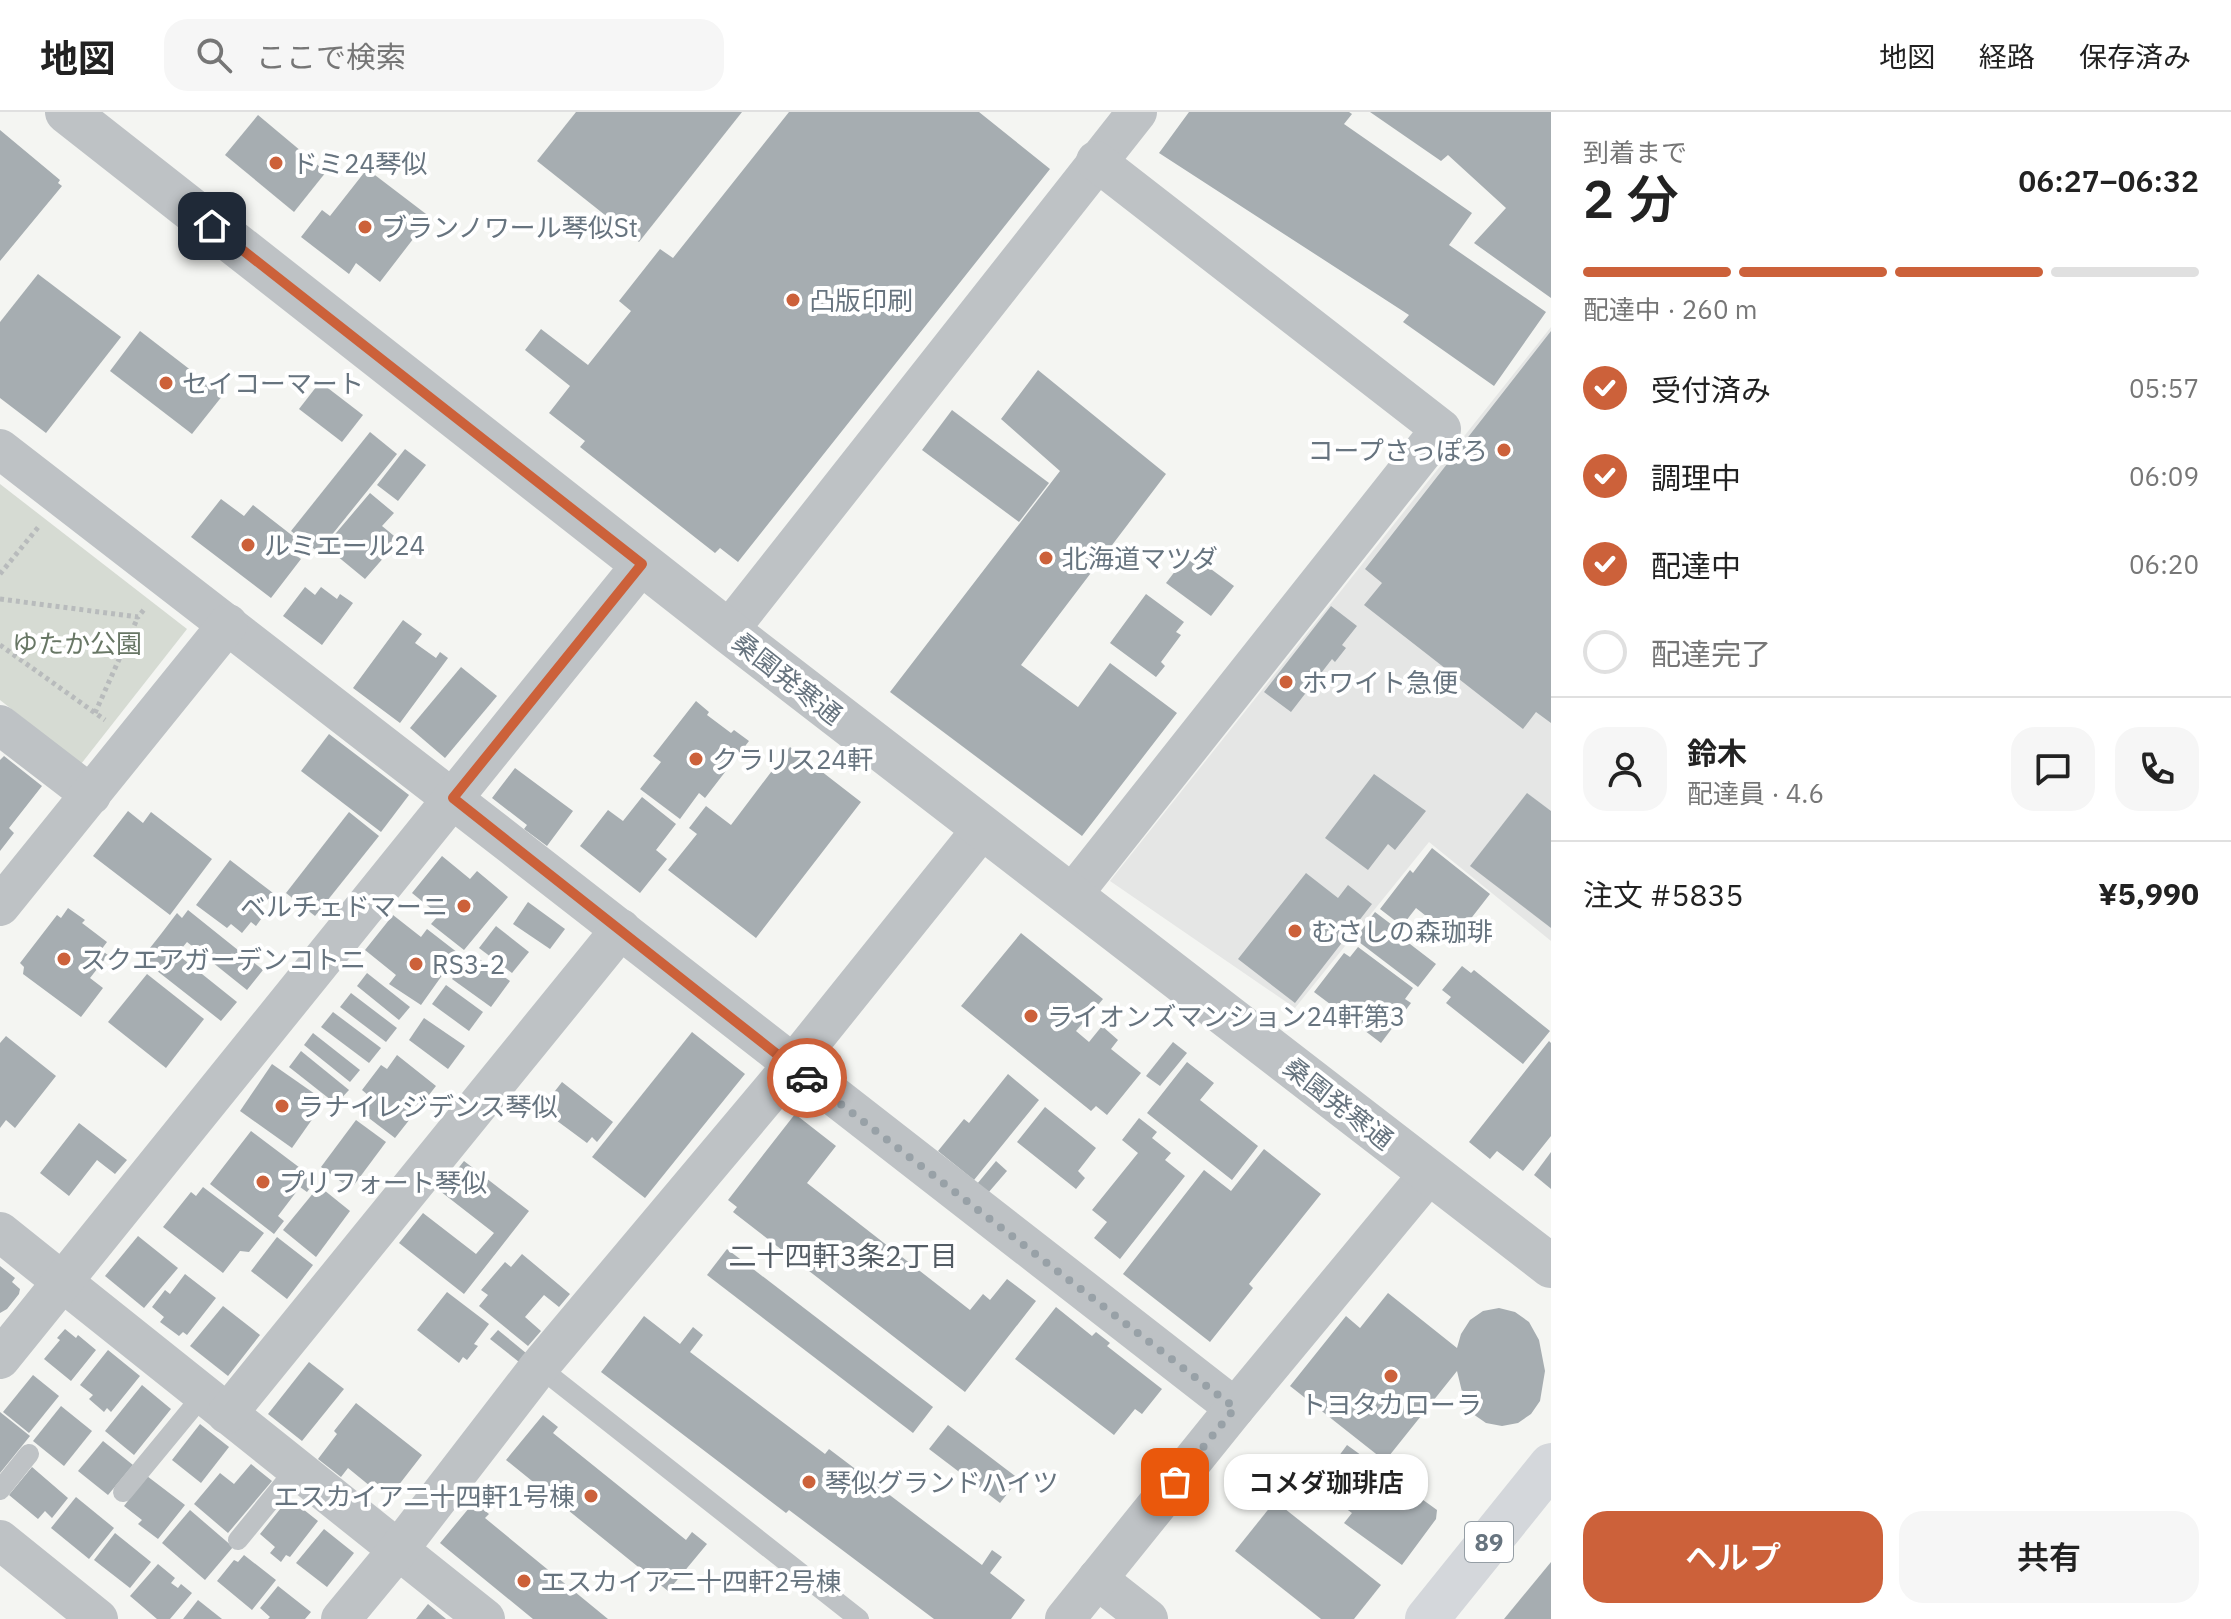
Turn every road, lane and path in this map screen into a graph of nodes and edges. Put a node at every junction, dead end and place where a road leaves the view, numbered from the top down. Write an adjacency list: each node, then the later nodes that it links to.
1 (67, 112): 6 (street, 桑園発寒通)
2 (1137, 112): 3 (street)
3 (1096, 161): 12 (street); 20 (street)
4 (0, 449): 11 (street)
5 (40, 525): 7 (path)
6 (642, 564): 12 (street, 桑園発寒通); 18 (street)
7 (0, 574)
8 (0, 599): 10 (path)
9 (147, 606): 10 (path)
10 (138, 617): 14 (path)
11 (228, 624): 17 (street); 18 (street)
12 (728, 631): 19 (street, 桑園発寒通)
13 (0, 645): 14 (path)
14 (95, 713): 15 (path)
15 (107, 722)
16 (0, 725): 17 (street)
17 (91, 795): 21 (street)
18 (453, 798): 22 (street); 27 (street)
19 (983, 828): 20 (street, 桑園発寒通); 23 (street)
20 (1071, 896): 24 (street, 桑園発寒通)
21 (0, 906)
22 (621, 929): 23 (street); 30 (street)
23 (792, 1066): 29 (street); 31 (street)
24 (1429, 1174): 26 (street, 桑園発寒通); 31 (street)
25 (0, 1232): 27 (street)
26 (1551, 1266)
27 (62, 1282): 28 (street); 30 (street)
28 (0, 1359)
29 (539, 1367): 39 (street); 44 (lane)
30 (215, 1404): 34 (street); 36 (lane)
31 (1235, 1408): 40 (street)
32 (29, 1454): 35 (lane)
33 (1551, 1465): 47 (main road, 89)
34 (296, 1469): 38 (lane); 39 (street)
35 (0, 1490)
36 (123, 1492)
37 (0, 1540): 41 (street)
38 (238, 1540)
39 (398, 1550): 42 (street); 43 (street)
40 (1097, 1579): 45 (street); 46 (street)
41 (98, 1619)
42 (341, 1619)
43 (485, 1619)
44 (859, 1619)
45 (1065, 1619)
46 (1148, 1619)
47 (1427, 1619)

